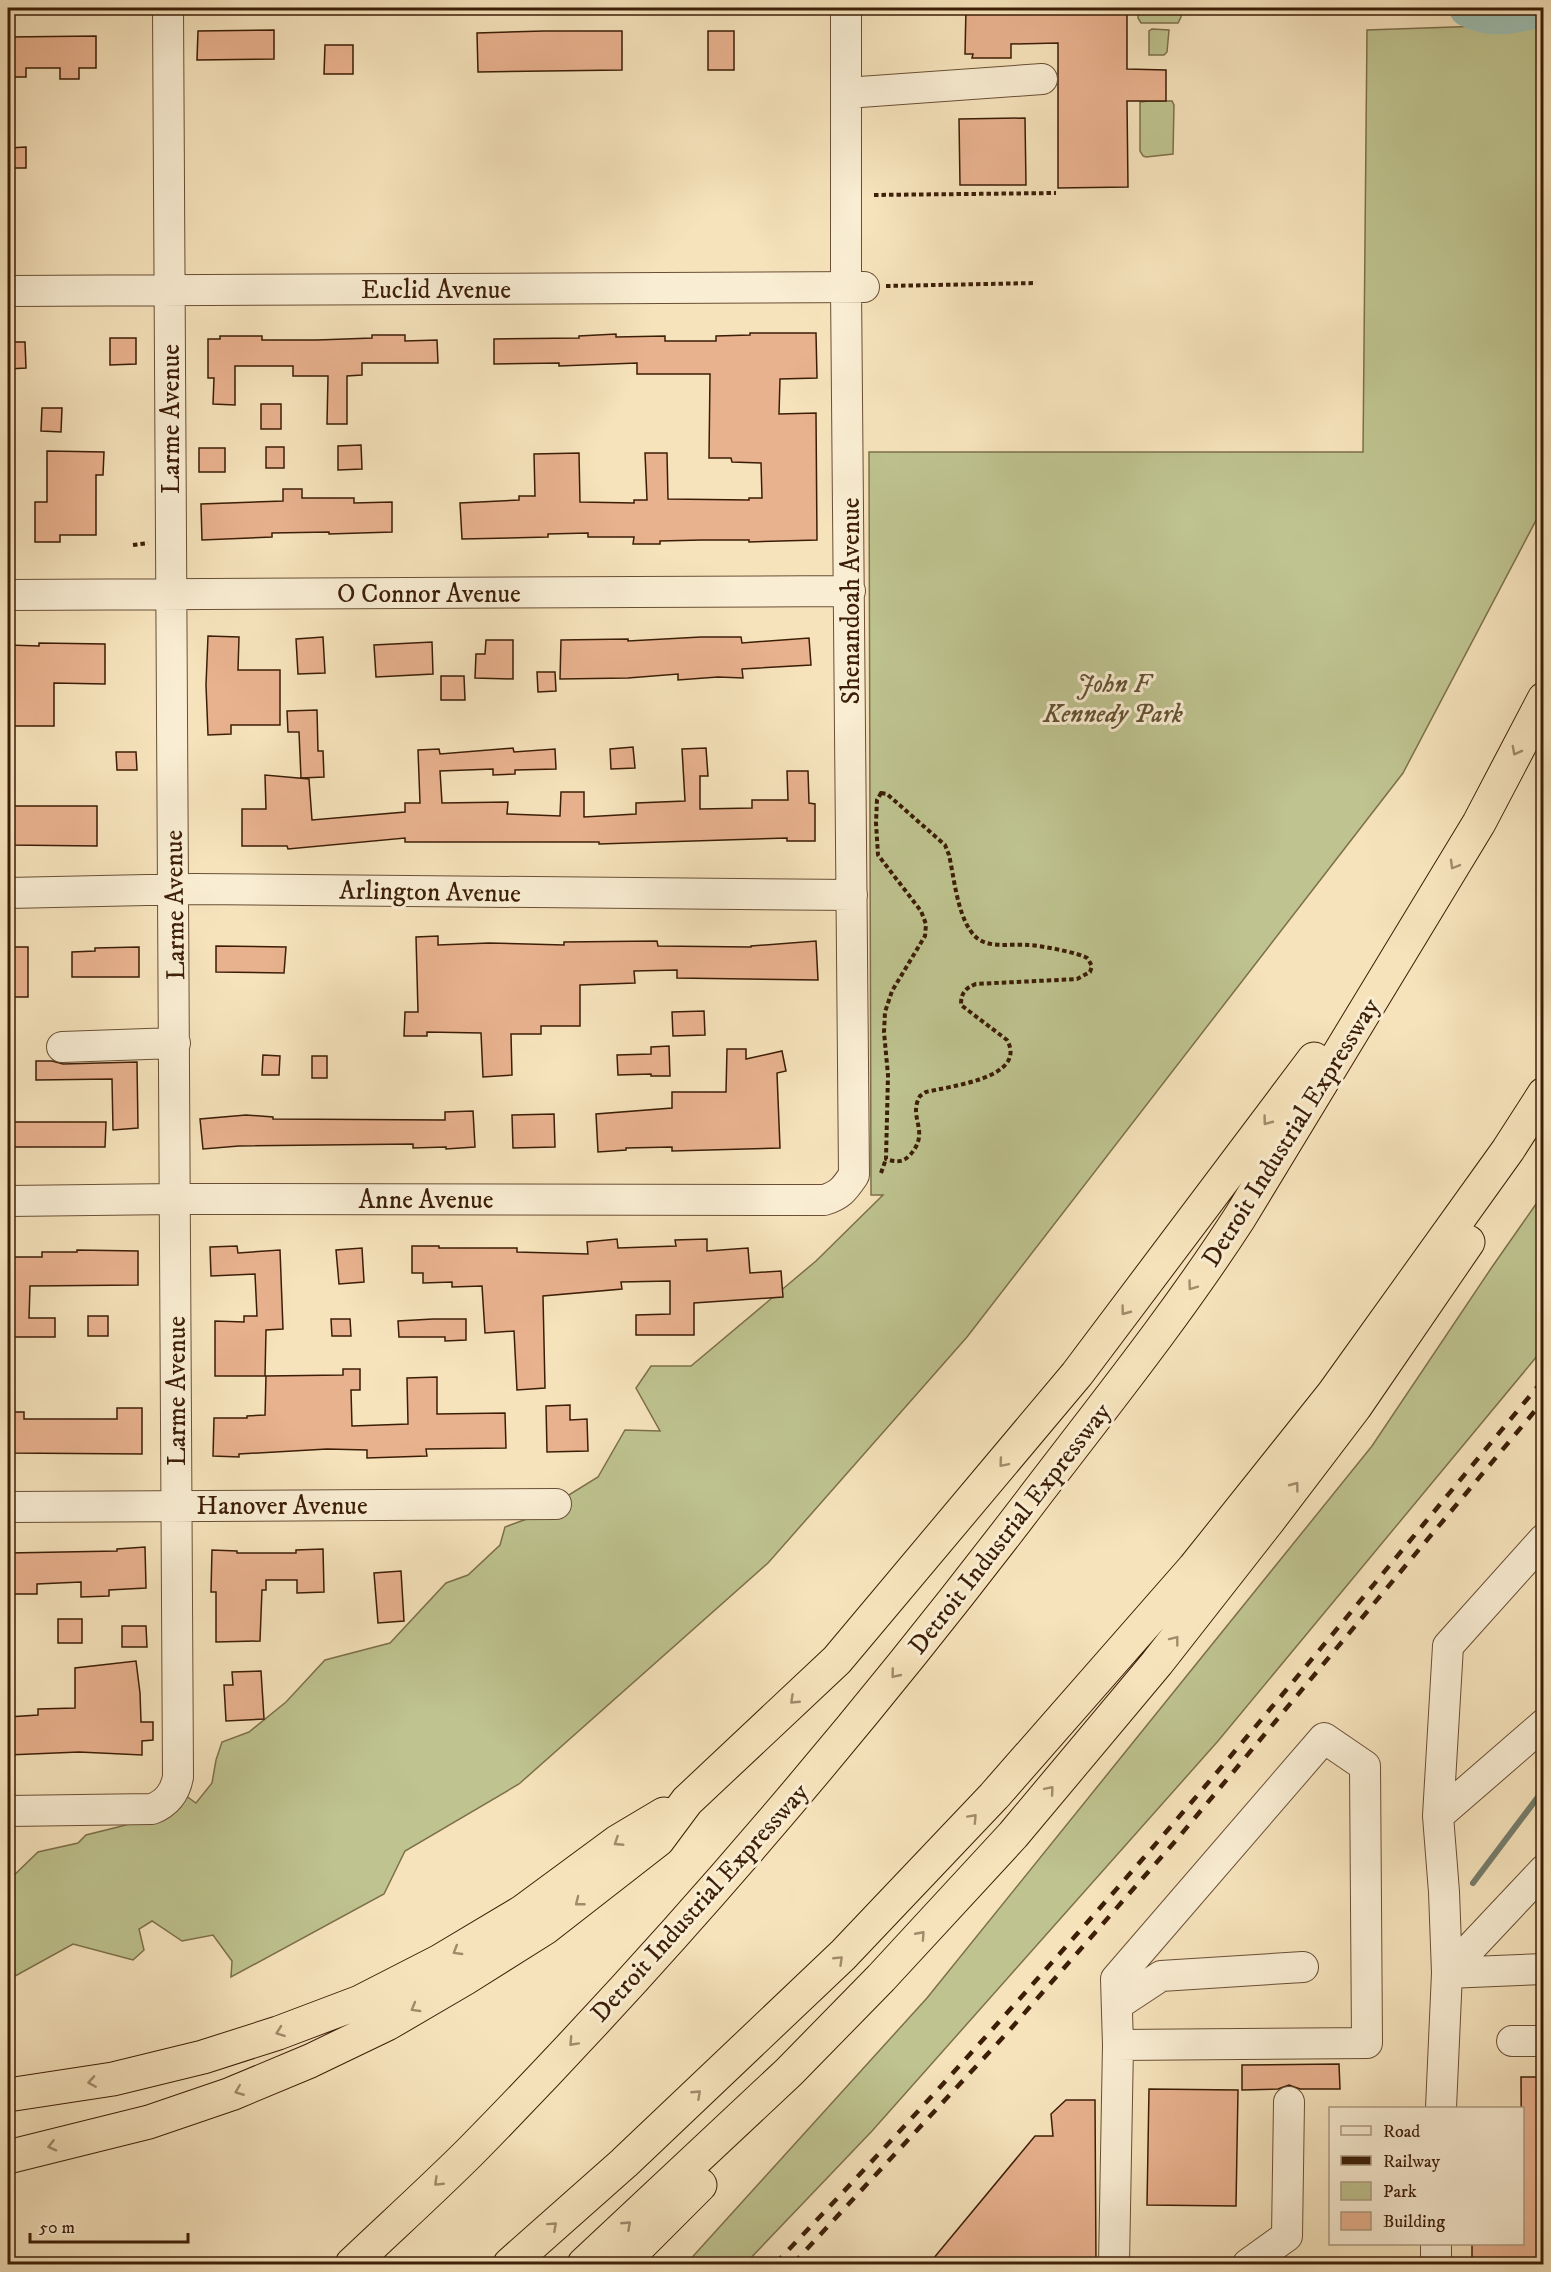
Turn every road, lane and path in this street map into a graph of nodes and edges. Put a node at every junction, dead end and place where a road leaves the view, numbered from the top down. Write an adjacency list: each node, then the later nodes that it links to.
1 (168, 8): 9 (street, Larme Avenue)
2 (846, 8): 4 (street, Shenandoah Avenue)
3 (1042, 79): 4 (street)
4 (846, 93): 8 (street, Shenandoah Avenue)
5 (1056, 193): 6 (path)
6 (874, 195)
7 (1036, 284): 8 (path)
8 (863, 287): 9 (street, Euclid Avenue); 13 (street, Shenandoah Avenue)
9 (169, 290): 10 (street, Euclid Avenue); 14 (street, Larme Avenue)
10 (8, 291)
11 (150, 542): 12 (path)
12 (134, 545)
13 (850, 591): 14 (street, O Connor Avenue); 19 (street, Shenandoah Avenue)
14 (171, 594): 15 (street, O Connor Avenue); 17 (street, Larme Avenue)
15 (8, 595)
16 (1544, 699): 20 (highway, Detroit Industrial Expressway, one-way to 20)
17 (174, 890): 18 (street, Arlington Avenue); 19 (street, Arlington Avenue); 22 (street, Larme Avenue)
18 (8, 893)
19 (852, 895): 26 (street, Shenandoah Avenue)
20 (1429, 907): 34 (highway, one-way to 34); 51 (highway, Detroit Industrial Expressway, one-way to 51)
21 (1092, 966): 21 (path)
22 (175, 1043): 23 (street); 27 (street, Larme Avenue)
23 (62, 1047)
24 (1544, 1095): 25 (highway)
25 (1508, 1150): 41 (highway, one-way to 25); 52 (highway, one-way to 25)
26 (843, 1192): 27 (street, Anne Avenue)
27 (176, 1199): 28 (street, Anne Avenue); 30 (street, Larme Avenue)
28 (8, 1201)
29 (556, 1504): 30 (street, Hanover Avenue)
30 (177, 1506): 31 (street, Hanover Avenue); 35 (street, Larme Avenue)
31 (8, 1507)
32 (1544, 1539): 36 (street)
33 (1544, 1724): 36 (street)
34 (687, 1801): 46 (highway, one-way to 46); 49 (highway, one-way to 49)
35 (8, 1810)
36 (1438, 1816): 40 (street)
37 (1544, 1870): 40 (street)
38 (1303, 1967): 42 (street)
39 (1544, 1969): 40 (street)
40 (1447, 1972): 48 (street)
41 (881, 1978): 53 (highway, one-way to 41); 54 (highway)
42 (1117, 2005): 45 (street); 45 (street)
43 (1512, 2041): 44 (street)
44 (1544, 2041)
45 (1118, 2045): 55 (street)
46 (8, 2095)
47 (1289, 2102): 56 (street)
48 (1441, 2107)
49 (8, 2157)
50 (1436, 2245): 57 (street)
51 (352, 2265)
52 (510, 2265)
53 (584, 2265)
54 (621, 2265)
55 (1114, 2265)
56 (1248, 2265)
57 (1436, 2265)

